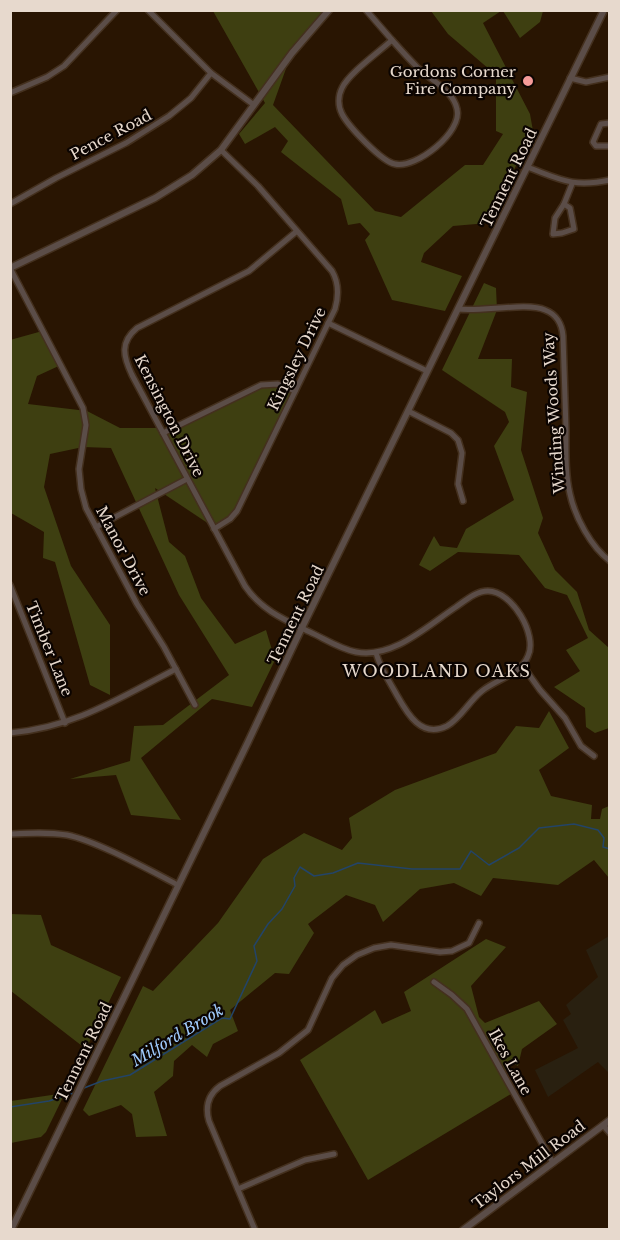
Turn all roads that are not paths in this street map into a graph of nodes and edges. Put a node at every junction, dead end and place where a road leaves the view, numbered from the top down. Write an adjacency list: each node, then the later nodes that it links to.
1 (117, 10): 10 (street)
2 (148, 10): 7 (street)
3 (329, 10): 11 (street)
4 (366, 10): 6 (street)
5 (604, 10): 9 (street, Tennent Road)
6 (392, 40): 6 (street)
7 (212, 73): 11 (street); 18 (street, Pence Road)
8 (609, 77): 9 (street)
9 (570, 78): 15 (street, Tennent Road)
10 (10, 93)
11 (255, 105): 14 (street)
12 (609, 123): 13 (street)
13 (609, 146)
14 (220, 150): 20 (street, Kingsley Drive); 21 (street)
15 (527, 167): 17 (street); 22 (street, Tennent Road)
16 (609, 180): 17 (street)
17 (572, 184): 19 (street)
18 (10, 204)
19 (564, 204): 19 (street)
20 (297, 231): 23 (street, Kingsley Drive); 27 (street, Kensington Drive)
21 (10, 268): 30 (street, Manor Drive)
22 (458, 309): 24 (street, Tennent Road); 32 (street, Winding Woods Way)
23 (328, 323): 24 (street); 25 (street, Kingsley Drive)
24 (426, 371): 26 (street, Tennent Road)
25 (295, 391): 27 (street); 31 (street, Kingsley Drive)
26 (408, 411): 29 (street); 34 (street, Tennent Road)
27 (163, 433): 28 (street, Kensington Drive)
28 (187, 479): 30 (street); 31 (street, Kensington Drive)
29 (463, 501)
30 (96, 526): 37 (street, Manor Drive)
31 (214, 529): 34 (street, Kensington Drive)
32 (609, 561)
33 (10, 585): 39 (street, Timber Lane)
34 (302, 628): 35 (street, Kensington Drive); 43 (street, Tennent Road)
35 (376, 653): 36 (street); 36 (street)
36 (523, 666): 41 (street)
37 (176, 669): 38 (street, Manor Drive); 39 (street)
38 (195, 705)
39 (65, 723): 40 (street)
40 (10, 733)
41 (594, 756)
42 (10, 834): 43 (street)
43 (178, 885): 52 (street, Tennent Road)
44 (479, 923): 51 (street)
45 (434, 982): 50 (street, Ikes Lane)
46 (609, 1120): 47 (street, Taylors Mill Road)
47 (603, 1125): 48 (street); 50 (street, Taylors Mill Road)
48 (609, 1134)
49 (334, 1154): 51 (street)
50 (553, 1163): 54 (street, Taylors Mill Road)
51 (238, 1189): 53 (street)
52 (11, 1230)
53 (255, 1230)
54 (463, 1230)

